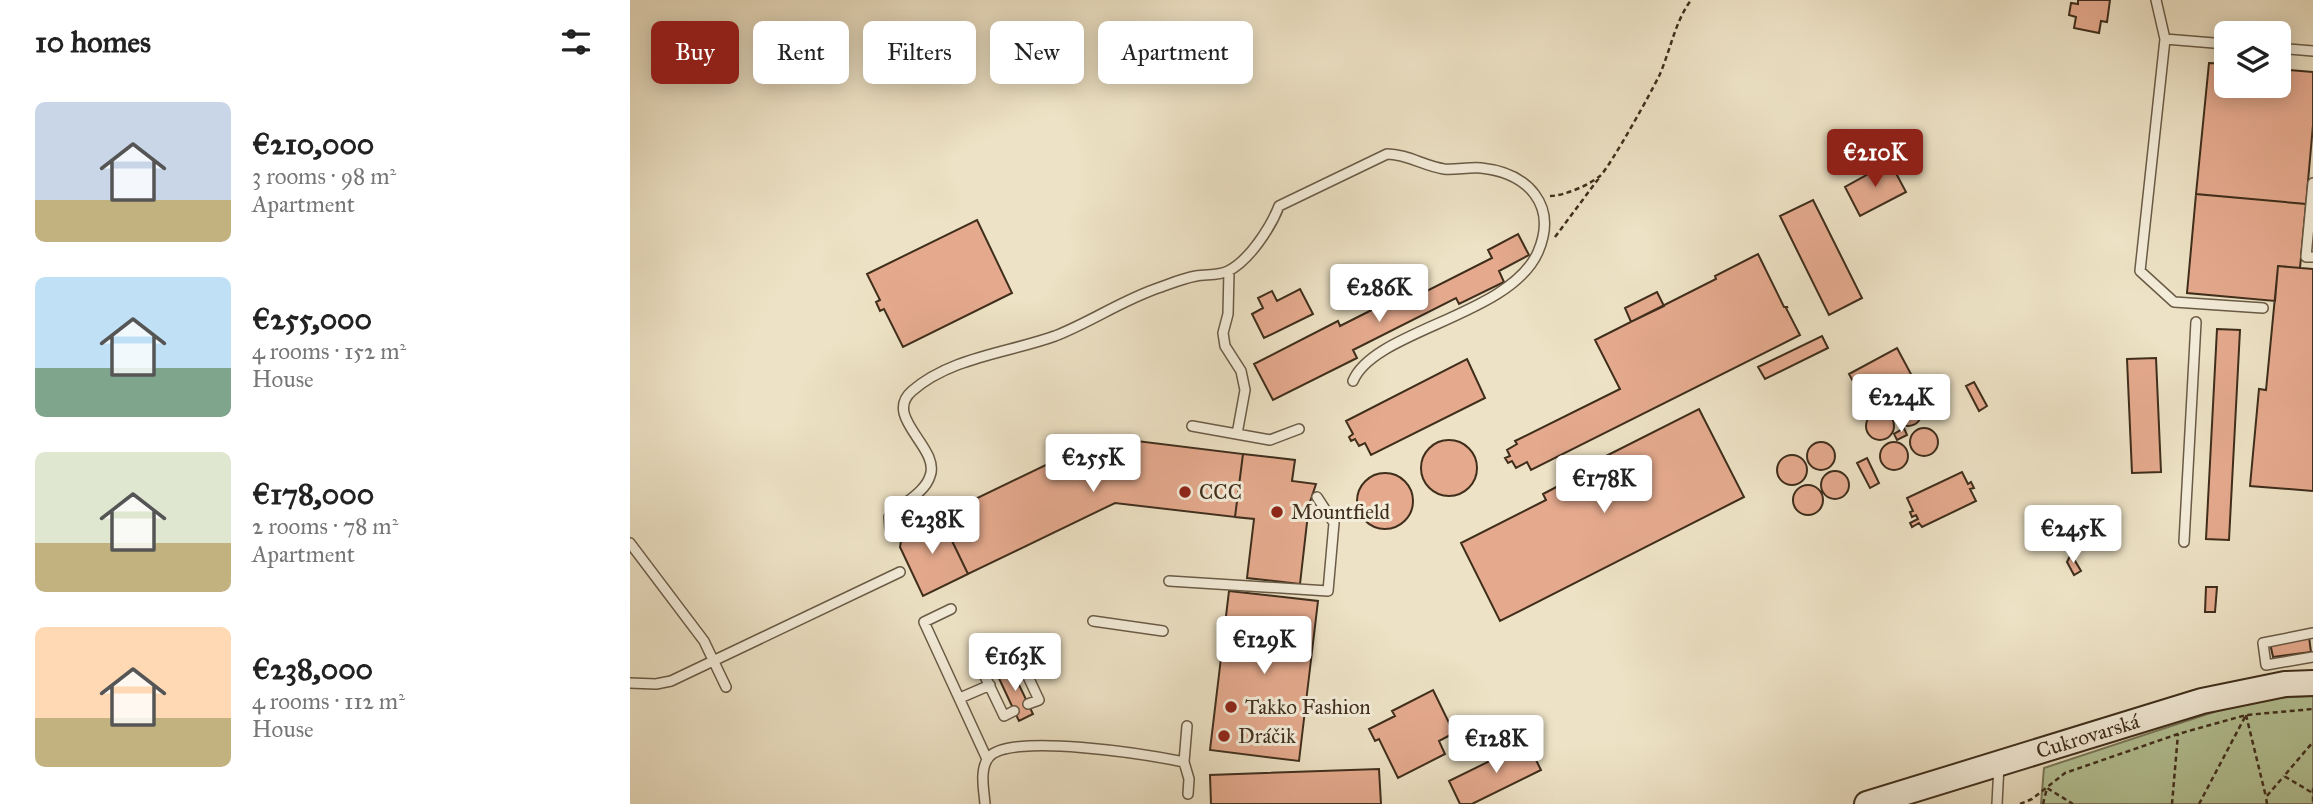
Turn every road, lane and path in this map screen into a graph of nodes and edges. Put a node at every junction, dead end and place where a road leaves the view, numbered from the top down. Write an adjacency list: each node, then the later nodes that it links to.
1 (1691, 0): 7 (path)
2 (2156, 0): 3 (lane)
3 (2165, 39): 4 (lane); 13 (lane)
4 (2214, 43)
5 (2291, 49): 6 (lane)
6 (2313, 51)
7 (1601, 175): 9 (path); 10 (path)
8 (2313, 183): 11 (lane)
9 (1537, 193): 10 (lane); 12 (lane)
10 (1537, 254): 15 (lane)
11 (2313, 257)
12 (1229, 271): 18 (lane); 20 (lane)
13 (2263, 308)
14 (2196, 322): 21 (lane)
15 (1353, 382)
16 (1192, 426): 18 (lane)
17 (1299, 429): 18 (lane)
18 (1237, 434)
19 (1317, 497): 24 (lane)
20 (890, 529)
21 (2184, 542)
22 (630, 543): 30 (lane)
23 (900, 572): 30 (lane)
24 (1168, 581)
25 (951, 609): 35 (lane)
26 (1093, 621): 27 (lane)
27 (1163, 631)
28 (2313, 633): 29 (lane)
29 (2313, 657)
30 (714, 662): 32 (lane); 34 (lane)
31 (2313, 682): 45 (main road, Cukrovarská)
32 (630, 683)
33 (989, 685): 35 (lane); 36 (lane); 38 (lane)
34 (726, 687)
35 (960, 698): 43 (lane)
36 (1028, 704)
37 (2313, 709): 39 (path)
38 (1014, 711)
39 (2246, 715): 41 (path); 50 (path); 59 (path)
40 (1187, 726): 44 (lane)
41 (2178, 734): 47 (path); 58 (path)
42 (2313, 742): 46 (path)
43 (986, 759): 44 (lane); 52 (lane)
44 (1184, 762): 49 (lane)
45 (1999, 764): 53 (main road, Cukrovarská); 54 (lane)
46 (2284, 776): 48 (path); 50 (path)
47 (2047, 788): 55 (path); 56 (path); 57 (path)
48 (2312, 790): 51 (path)
49 (1188, 794)
50 (2266, 797): 60 (path)
51 (2313, 803)
52 (985, 804)
53 (1867, 804)
54 (1997, 804)
55 (2020, 804)
56 (2043, 804)
57 (2073, 804)
58 (2172, 804)
59 (2199, 804)
60 (2267, 804)

